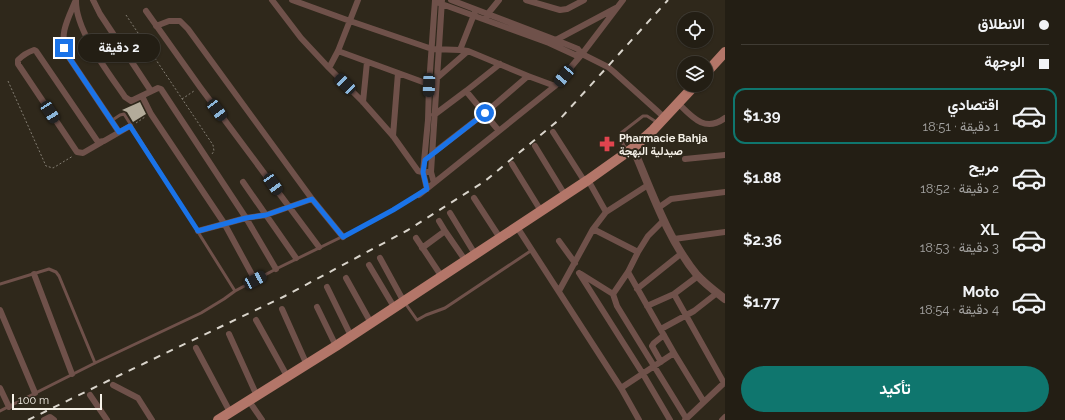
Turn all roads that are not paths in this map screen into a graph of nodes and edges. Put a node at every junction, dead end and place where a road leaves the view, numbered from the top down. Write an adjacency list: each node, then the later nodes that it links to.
1 (76, 0): 40 (street); 47 (street)
2 (93, 0): 37 (street)
3 (272, 0): 30 (street)
4 (292, 0): 17 (street)
5 (358, 0): 17 (street)
6 (434, 0): 12 (street); 21 (street)
7 (451, 0): 15 (street)
8 (499, 0): 16 (street)
9 (526, 0): 10 (street)
10 (584, 0)
11 (623, 0): 13 (street)
12 (442, 2): 15 (street); 21 (street)
13 (618, 7): 19 (street); 26 (street)
14 (146, 11): 18 (street)
15 (475, 13): 16 (street); 22 (street)
16 (485, 16): 19 (street); 20 (street)
17 (350, 21): 21 (street); 23 (street)
18 (156, 26): 73 (street); 74 (street)
19 (556, 40): 20 (street); 26 (street)
20 (549, 43): 26 (street)
21 (435, 50): 22 (street); 33 (street); 34 (street)
22 (460, 50): 24 (street)
23 (338, 51): 27 (street); 30 (street)
24 (468, 51): 28 (street); 33 (street)
25 (725, 52): 29 (main road)
26 (582, 54): 35 (street); 48 (street)
27 (367, 62): 31 (street); 41 (street)
28 (500, 64): 32 (street); 38 (street)
29 (713, 65)
30 (329, 68): 41 (street)
31 (398, 73): 34 (street); 53 (street)
32 (528, 76): 35 (street); 43 (street)
33 (438, 78): 36 (street)
34 (429, 85): 36 (street); 46 (street)
35 (555, 86): 50 (street)
36 (436, 87): 44 (street)
37 (151, 91): 40 (street); 80 (street)
38 (466, 91): 43 (street); 44 (street)
39 (688, 92): 42 (main road)
40 (142, 96): 83 (street)
41 (363, 102): 53 (street)
42 (678, 103): 45 (street); 48 (main road)
43 (485, 113): 50 (street); 57 (street)
44 (435, 115): 46 (street); 57 (street)
45 (725, 118)
46 (428, 120): 60 (street)
47 (111, 121): 49 (lane); 51 (street)
48 (662, 121): 56 (main road); 56 (lane)
49 (130, 126): 51 (street); 86 (lane)
50 (499, 131): 66 (street)
51 (119, 132): 54 (street)
52 (554, 132): 64 (street)
53 (393, 136): 62 (street)
54 (102, 142): 54 (street)
55 (535, 146): 71 (street)
56 (630, 150): 64 (main road); 67 (street)
57 (433, 154): 60 (street); 63 (street)
58 (725, 155): 59 (street)
59 (685, 159)
60 (425, 160): 62 (street)
61 (512, 164): 76 (street)
62 (423, 172): 63 (street); 68 (street)
63 (431, 172): 66 (street)
64 (586, 181): 71 (main road); 77 (street)
65 (243, 182): 79 (street)
66 (434, 183): 68 (street)
67 (648, 185): 75 (street); 77 (street)
68 (427, 189): 70 (street)
69 (725, 192): 75 (street)
70 (419, 194): 89 (lane)
71 (566, 195): 76 (main road)
72 (474, 198): 91 (street)
73 (312, 199): 74 (street); 89 (street)
74 (290, 208): 79 (street); 94 (street)
75 (658, 208): 81 (street)
76 (541, 211): 84 (main road)
77 (606, 212): 85 (street)
78 (450, 213): 99 (street)
79 (266, 215): 80 (street); 100 (street)
80 (246, 218): 83 (street); 105 (street)
81 (664, 220): 92 (street); 97 (street)
82 (438, 221): 87 (street)
83 (224, 223): 86 (street); 112 (street)
84 (517, 227): 91 (main road); 96 (street)
85 (594, 229): 97 (street); 104 (street)
86 (198, 231): 116 (lane)
87 (445, 231): 95 (street); 102 (street)
88 (725, 232): 92 (street)
89 (343, 237): 94 (lane)
90 (416, 238): 95 (street)
91 (500, 238): 99 (main road)
92 (674, 239): 98 (street)
93 (559, 241): 104 (street)
94 (319, 247): 100 (lane)
95 (422, 248): 110 (street)
96 (532, 250): 117 (street); 122 (lane)
97 (638, 252): 106 (street)
98 (682, 253): 109 (street); 115 (street)
99 (475, 254): 102 (main road)
100 (296, 258): 105 (lane)
101 (380, 258): 122 (street)
102 (465, 260): 110 (main road)
103 (369, 265): 125 (street)
104 (573, 265): 107 (street); 117 (street)
105 (276, 269): 112 (lane)
106 (628, 272): 115 (street); 119 (street)
107 (579, 273): 119 (street); 143 (street)
108 (34, 274): 113 (lane); 139 (lane); 142 (street)
109 (698, 276): 118 (street); 120 (street)
110 (442, 277): 122 (main road)
111 (346, 278): 130 (street)
112 (255, 280): 116 (lane)
113 (0, 284)
114 (327, 287): 134 (street)
115 (637, 288): 123 (street)
116 (235, 291): 139 (lane)
117 (559, 291): 148 (street)
118 (717, 293): 121 (street); 128 (street)
119 (613, 294): 141 (street)
120 (674, 294): 123 (street); 128 (street)
121 (725, 299)
122 (404, 302): 125 (main road)
123 (647, 306): 131 (street)
124 (317, 307): 135 (street)
125 (394, 307): 130 (main road)
126 (282, 309): 140 (street)
127 (0, 310): 149 (street)
128 (686, 315): 131 (street); 145 (street)
129 (256, 320): 144 (street)
130 (371, 323): 134 (main road)
131 (661, 329): 133 (street)
132 (229, 334): 151 (street)
133 (664, 335): 137 (street); 138 (street)
134 (351, 336): 135 (main road)
135 (336, 346): 140 (main road)
136 (196, 348): 155 (street)
137 (674, 353): 138 (street); 152 (street)
138 (661, 362): 141 (street)
139 (95, 363): 142 (lane)
140 (307, 366): 144 (main road)
141 (655, 366): 143 (street); 157 (street)
142 (72, 374): 149 (lane)
143 (643, 374): 148 (street); 165 (street)
144 (287, 376): 151 (main road)
145 (725, 382): 152 (street)
146 (113, 385): 161 (street)
147 (0, 388): 153 (street)
148 (621, 388): 164 (street)
149 (35, 393): 153 (lane)
150 (90, 395): 160 (street)
151 (253, 398): 155 (main road); 163 (street)
152 (704, 402): 157 (street)
153 (9, 407): 154 (lane)
154 (0, 411)
155 (230, 412): 162 (main road)
156 (725, 417): 166 (street)
157 (686, 419)
158 (44, 420): 159 (street)
159 (54, 420)
160 (107, 420)
161 (152, 420)
162 (218, 420)
163 (262, 420)
164 (638, 420)
165 (670, 420)
166 (722, 420)

